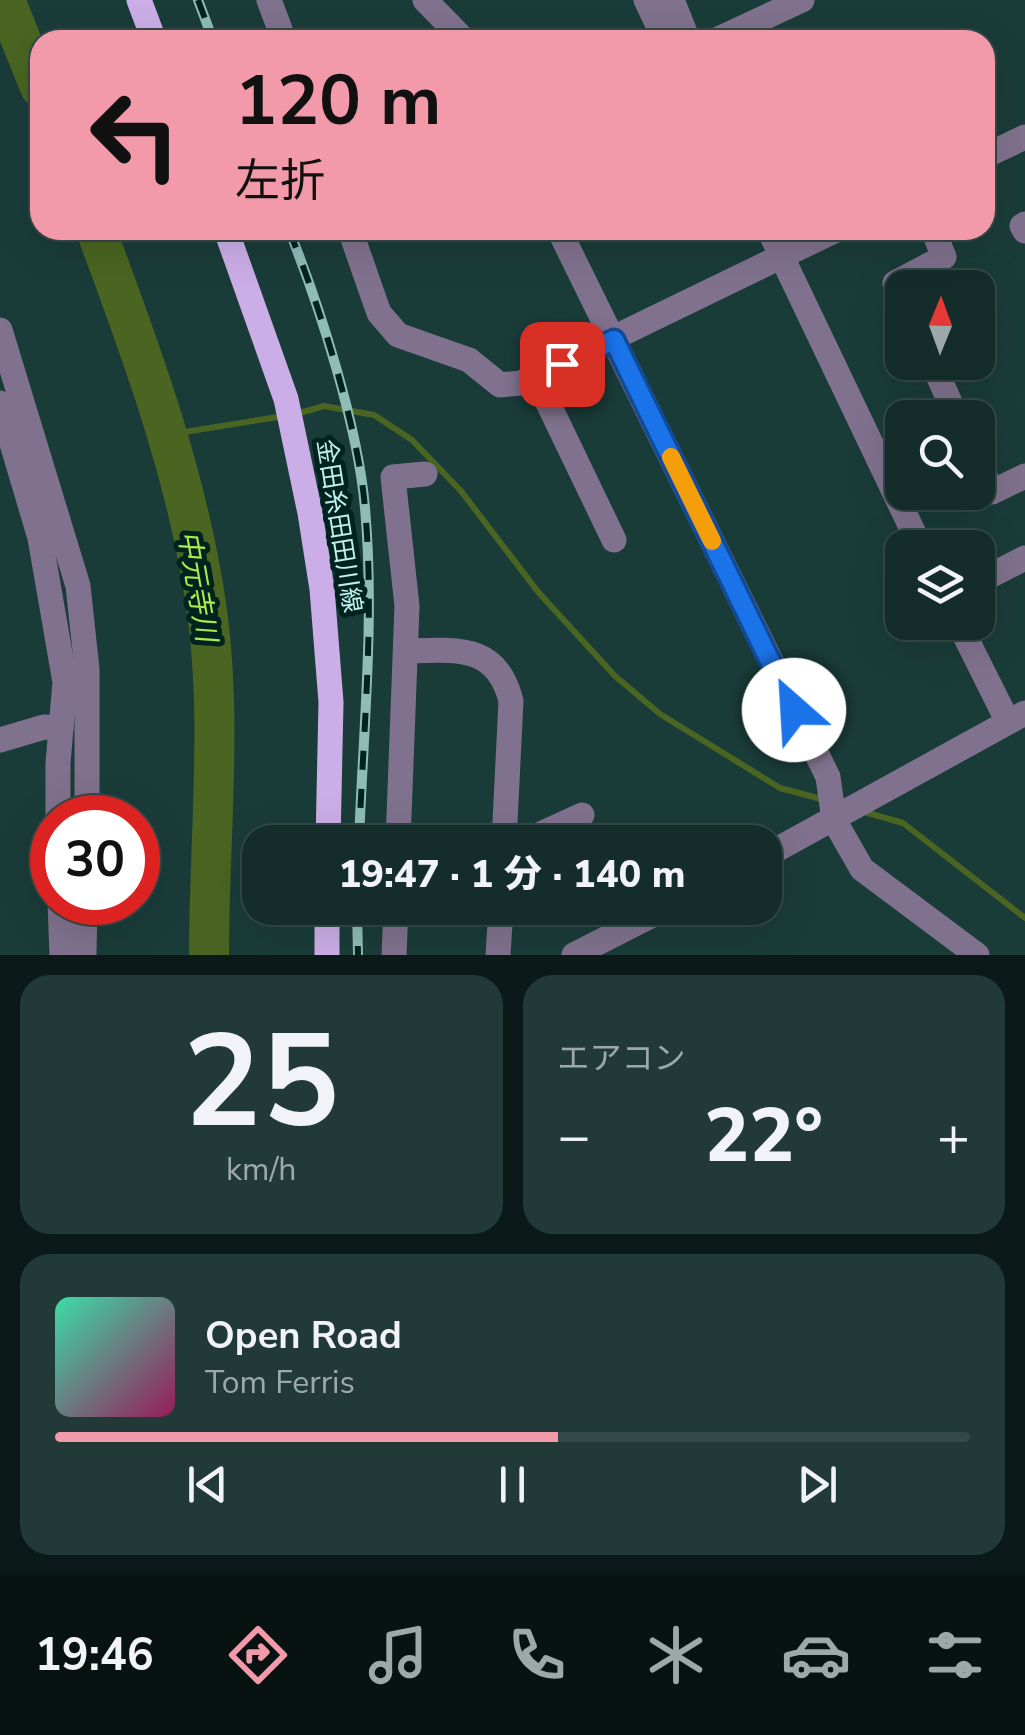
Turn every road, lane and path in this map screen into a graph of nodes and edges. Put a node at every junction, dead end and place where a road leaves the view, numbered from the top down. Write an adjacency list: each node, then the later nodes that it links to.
1 (138, 0): 7 (main road)
2 (268, 0): 8 (street)
3 (426, 0): 9 (street)
4 (646, 0): 10 (street)
5 (672, 0): 11 (street)
6 (802, 0): 12 (street)
7 (150, 30)
8 (280, 30)
9 (454, 30)
10 (660, 30)
11 (684, 30)
12 (738, 30)
13 (1025, 137): 14 (street)
14 (995, 147)
15 (230, 240): 43 (main road, 金田糸田田川線)
16 (353, 240): 25 (street)
17 (564, 240): 24 (street)
18 (773, 240): 21 (street)
19 (816, 240): 21 (street)
20 (937, 240): 22 (street)
21 (781, 257): 24 (street); 30 (street)
22 (920, 270)
23 (0, 330): 40 (street)
24 (614, 340): 25 (street); 42 (street)
25 (536, 376): 31 (street)
26 (0, 402): 37 (street)
27 (425, 474): 35 (street)
28 (1025, 476): 29 (street)
29 (995, 491)
30 (912, 530)
31 (614, 540)
32 (1025, 558): 33 (street)
33 (995, 573)
34 (969, 640): 36 (street)
35 (406, 652): 44 (street); 45 (street)
36 (1017, 718): 42 (street)
37 (61, 728): 38 (street); 39 (street)
38 (0, 740)
39 (59, 795)
40 (86, 795)
41 (582, 814): 46 (street)
42 (834, 820): 47 (street); 60 (street)
43 (328, 825)
44 (399, 825)
45 (505, 825)
46 (559, 825)
47 (782, 847)
48 (61, 925): 54 (street)
49 (85, 925): 55 (street)
50 (326, 925): 56 (main road)
51 (395, 925): 57 (street)
52 (500, 925): 58 (street)
53 (633, 925): 59 (street)
54 (62, 955)
55 (84, 955)
56 (327, 955)
57 (394, 955)
58 (498, 955)
59 (574, 955)
60 (977, 955)

